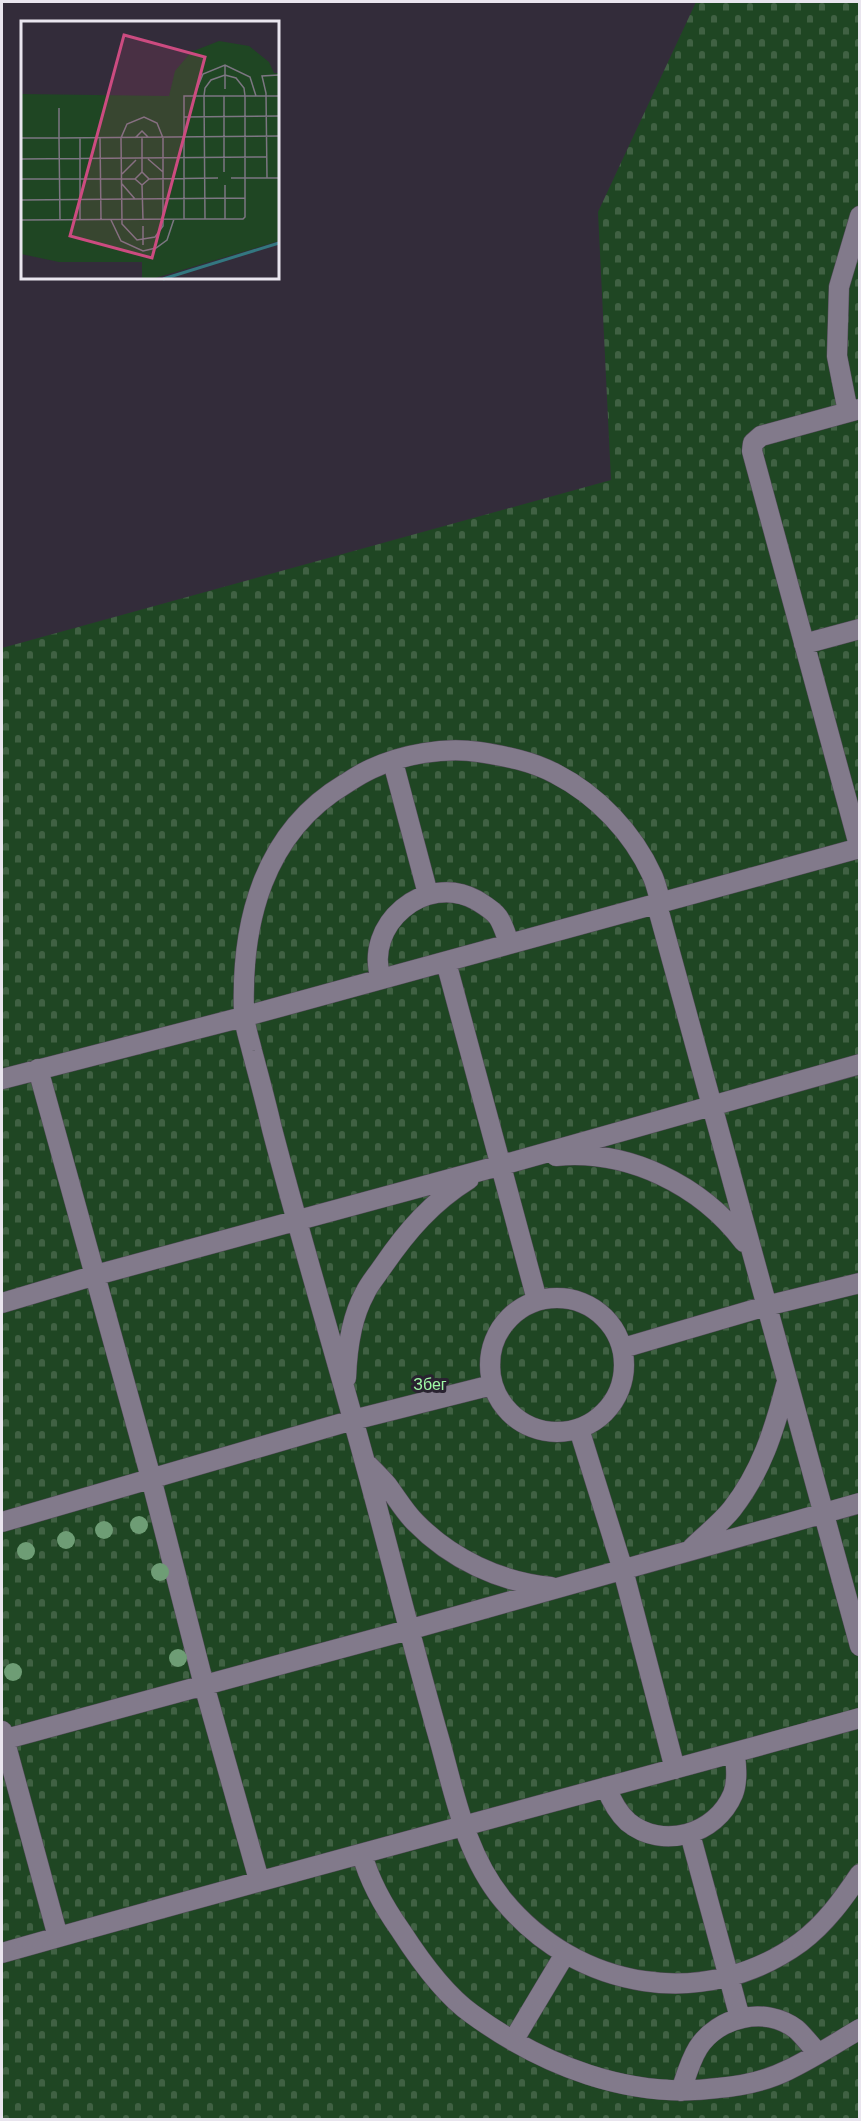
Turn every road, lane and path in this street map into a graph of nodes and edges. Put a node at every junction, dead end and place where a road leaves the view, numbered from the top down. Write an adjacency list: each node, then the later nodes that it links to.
1 (860, 216): 2 (lane)
2 (854, 411): 4 (lane)
3 (860, 629): 4 (lane)
4 (804, 644): 6 (lane)
5 (393, 762): 7 (lane); 8 (lane); 12 (lane)
6 (859, 848): 8 (lane)
7 (428, 894): 9 (lane); 11 (lane)
8 (659, 904): 9 (lane); 16 (lane)
9 (509, 943): 10 (lane)
10 (446, 962): 11 (lane); 17 (lane)
11 (381, 979): 12 (lane)
12 (243, 1017): 14 (lane); 18 (lane)
13 (860, 1064): 16 (lane)
14 (38, 1069): 15 (lane); 20 (lane)
15 (2, 1079)
16 (712, 1105): 17 (lane); 19 (lane)
17 (501, 1165): 18 (lane); 19 (lane); 22 (lane); 28 (lane)
18 (296, 1221): 20 (lane); 28 (lane)
19 (751, 1251): 24 (lane)
20 (96, 1275): 23 (lane); 32 (lane)
21 (860, 1282): 24 (lane)
22 (537, 1300): 25 (lane); 27 (lane)
23 (2, 1303)
24 (766, 1306): 25 (lane); 26 (lane)
25 (623, 1348): 30 (lane)
26 (786, 1383): 34 (lane); 36 (lane)
27 (492, 1385): 29 (lane); 30 (lane)
28 (345, 1392): 29 (lane)
29 (352, 1420): 31 (lane); 32 (lane)
30 (579, 1429): 37 (lane)
31 (364, 1461): 38 (lane); 39 (lane)
32 (151, 1478): 35 (lane); 41 (lane)
33 (860, 1503): 34 (lane)
34 (823, 1513): 36 (lane); 40 (lane)
35 (2, 1522)
36 (691, 1549): 37 (lane)
37 (623, 1570): 38 (lane); 45 (lane)
38 (560, 1587): 39 (lane)
39 (408, 1630): 41 (lane); 47 (lane)
40 (860, 1646)
41 (204, 1685): 43 (lane); 50 (lane)
42 (860, 1718): 44 (lane)
43 (2, 1737): 52 (lane)
44 (735, 1753): 45 (lane); 48 (lane)
45 (675, 1769): 46 (lane)
46 (606, 1787): 47 (lane); 48 (lane)
47 (464, 1827): 49 (lane); 54 (lane)
48 (690, 1834): 55 (lane)
49 (362, 1854): 50 (lane); 58 (lane)
50 (258, 1880): 52 (lane)
51 (858, 1880): 55 (lane)
52 (58, 1937): 53 (lane)
53 (2, 1953)
54 (565, 1954): 55 (lane); 58 (lane)
55 (728, 1976): 56 (lane)
56 (740, 2018): 59 (lane); 60 (lane)
57 (860, 2029): 59 (lane)
58 (513, 2042): 60 (lane)
59 (818, 2053): 60 (lane)
60 (681, 2091)

